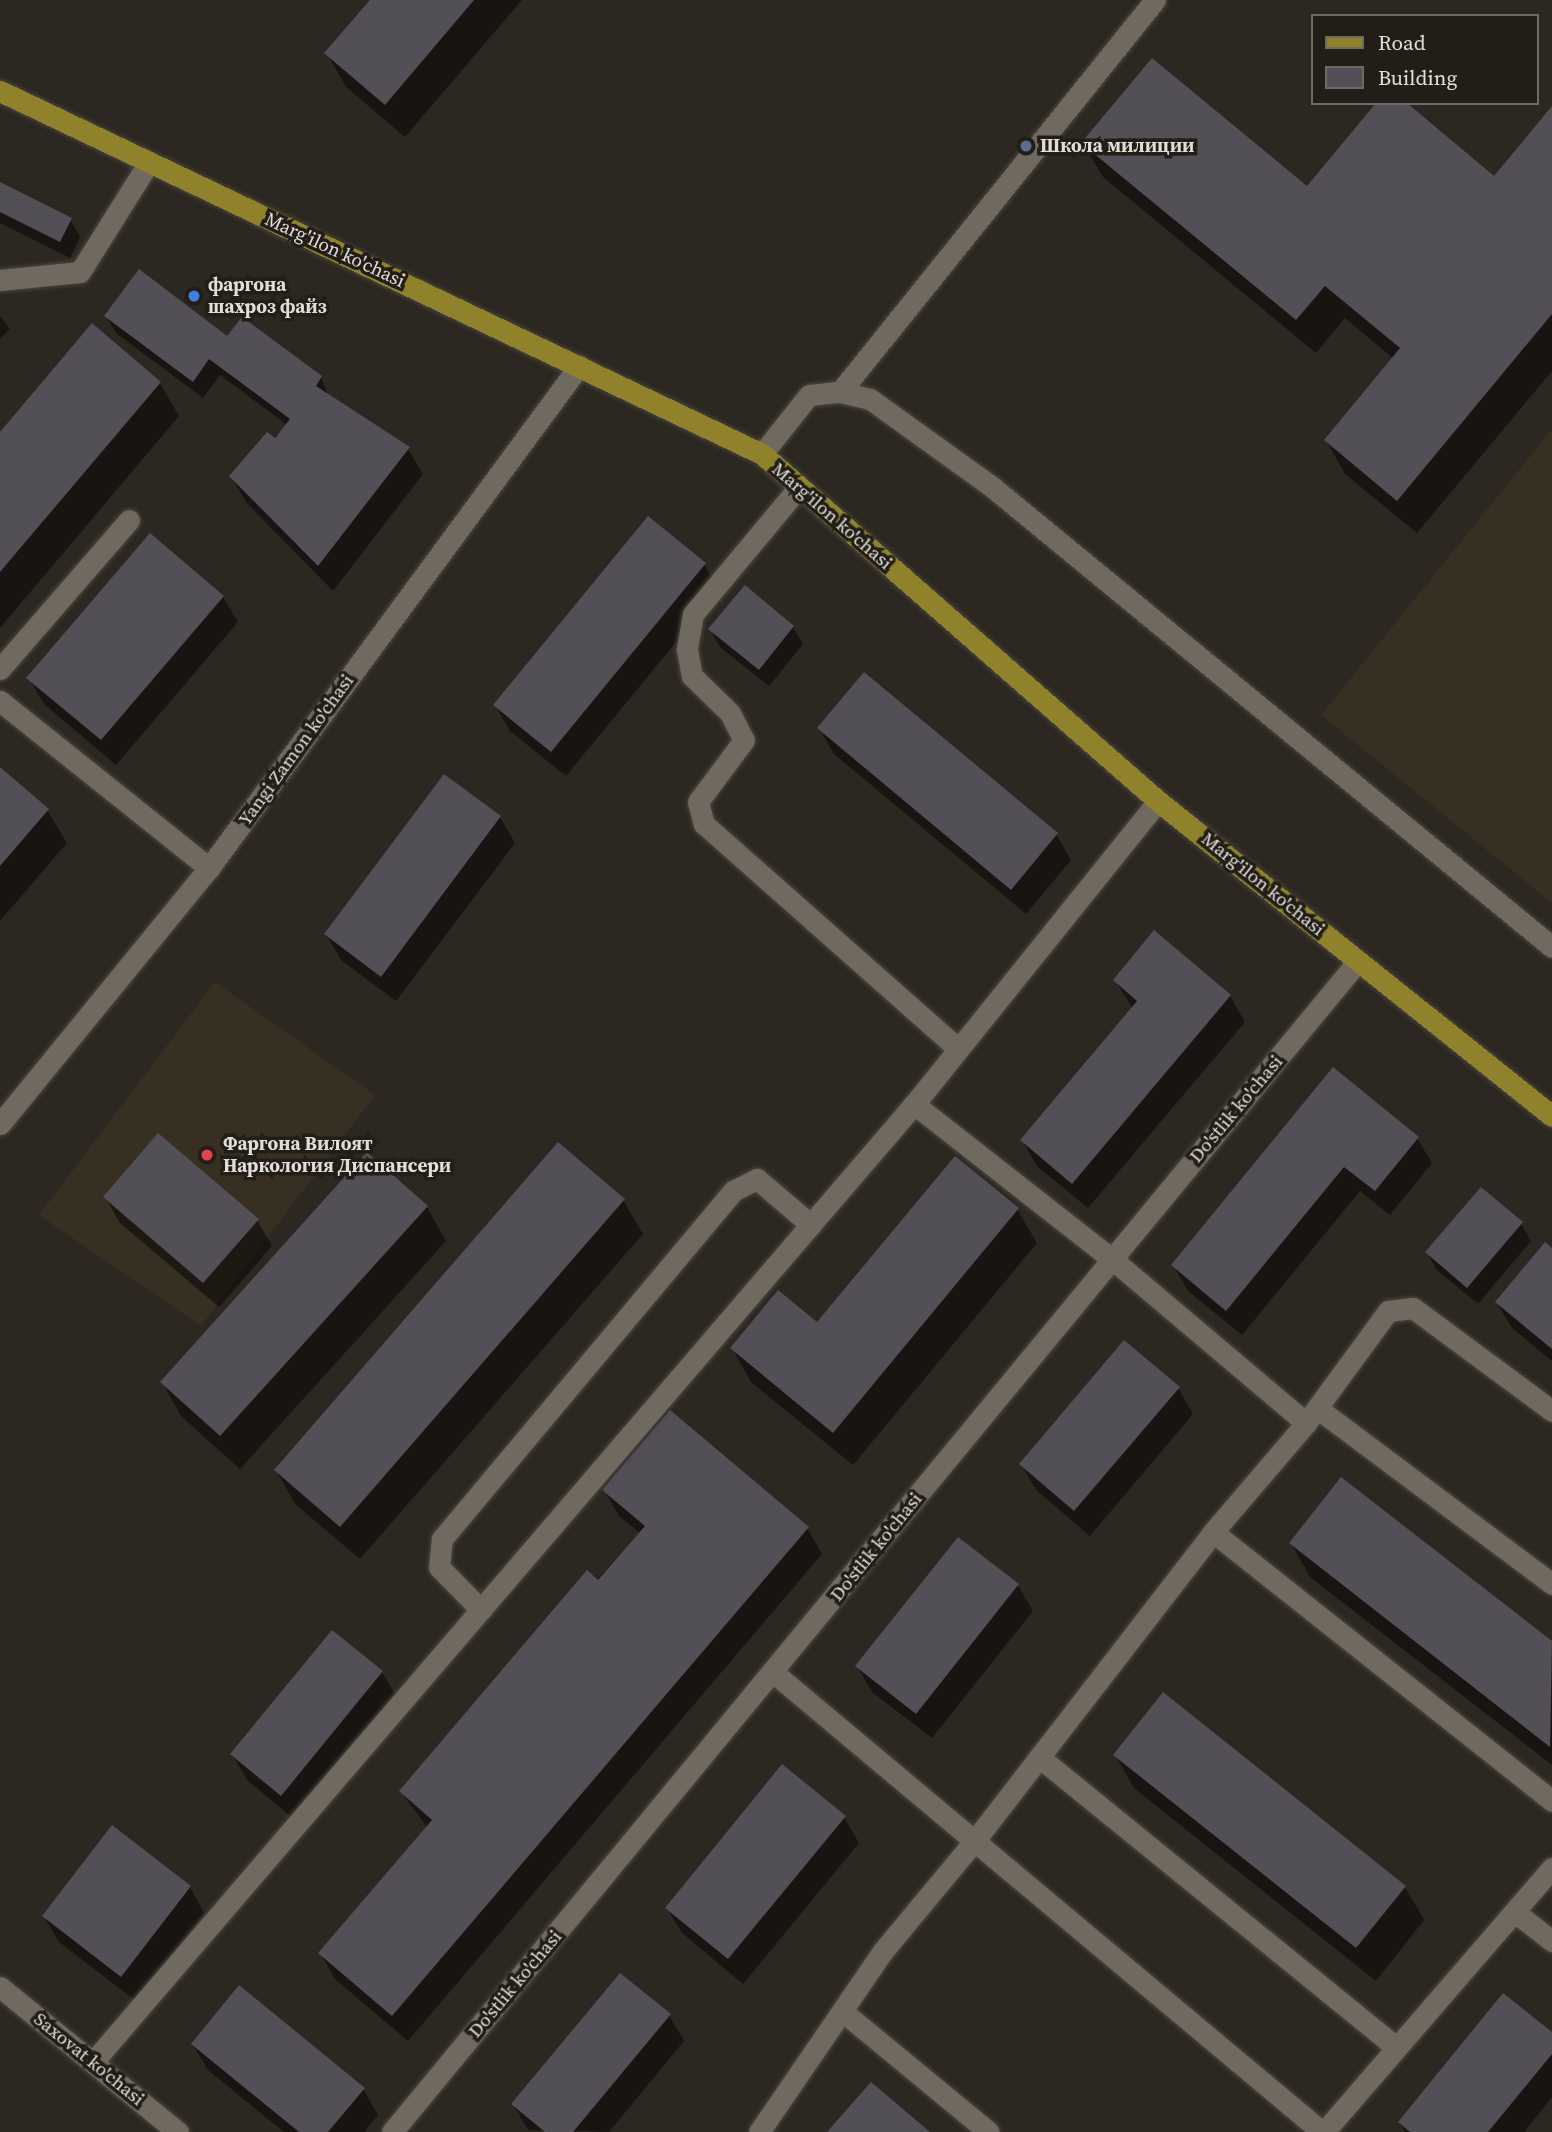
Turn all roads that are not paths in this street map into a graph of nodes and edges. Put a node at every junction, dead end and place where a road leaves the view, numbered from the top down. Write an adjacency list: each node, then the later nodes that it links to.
1 (1155, 0): 6 (street)
2 (0, 91): 3 (main road, Marg'ilon ko'chasi)
3 (149, 162): 4 (street); 5 (main road, Marg'ilon ko'chasi)
4 (0, 280)
5 (579, 366): 7 (main road, Marg'ilon ko'chasi); 13 (street, Yangi Zamon ko'chasi)
6 (840, 392): 7 (street); 14 (street)
7 (762, 454): 8 (main road, Marg'ilon ko'chasi)
8 (799, 486): 12 (main road, Marg'ilon ko'chasi); 16 (street)
9 (129, 520): 10 (street)
10 (0, 669)
11 (0, 701): 13 (street)
12 (1158, 801): 15 (main road, Marg'ilon ko'chasi); 16 (street)
13 (209, 868): 19 (street, Yangi Zamon ko'chasi)
14 (1552, 947)
15 (1358, 961): 18 (main road, Marg'ilon ko'chasi); 21 (street, Do'stlik ko'chasi)
16 (958, 1049): 17 (street)
17 (914, 1104): 20 (street); 21 (street)
18 (1552, 1116)
19 (0, 1124)
20 (811, 1225): 26 (street); 26 (street)
21 (1112, 1259): 23 (street); 27 (street, Do'stlik ko'chasi)
22 (1552, 1411): 23 (street)
23 (1311, 1416): 24 (street); 25 (street)
24 (1213, 1532): 28 (street); 29 (street)
25 (1552, 1584)
26 (481, 1610): 37 (street)
27 (774, 1673): 30 (street); 39 (street, Do'stlik ko'chasi)
28 (1039, 1757): 30 (street); 36 (street)
29 (1552, 1801)
30 (976, 1839): 35 (street); 42 (street)
31 (1552, 1868): 32 (street)
32 (1516, 1913): 33 (street); 36 (street)
33 (1552, 1941)
34 (0, 1987): 37 (street, Saxovat ko'chasi)
35 (842, 2011): 40 (street); 41 (street)
36 (1397, 2048): 42 (street)
37 (93, 2063): 38 (street, Saxovat ko'chasi)
38 (178, 2132)
39 (392, 2132)
40 (759, 2132)
41 (989, 2132)
42 (1323, 2132)

